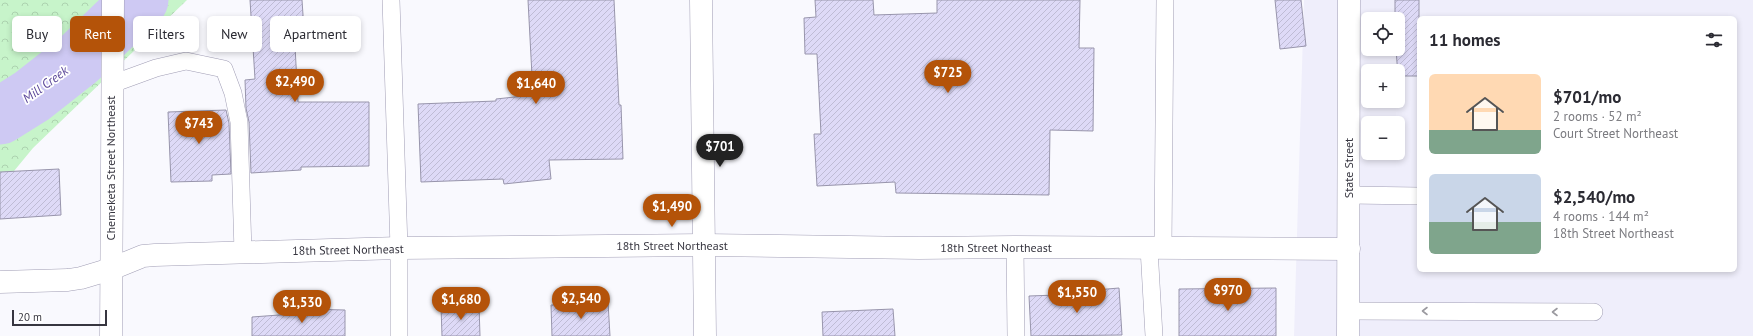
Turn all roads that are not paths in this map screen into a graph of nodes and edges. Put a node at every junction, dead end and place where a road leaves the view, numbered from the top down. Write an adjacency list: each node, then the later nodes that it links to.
1 (113, 0): 6 (street, Chemeketa Street Northeast)
2 (391, 0): 11 (lane)
3 (701, 0): 9 (street)
4 (1165, 0): 12 (lane)
5 (1348, 0): 7 (street, State Street)
6 (112, 78): 14 (lane); 15 (street, Chemeketa Street Northeast)
7 (1349, 195): 8 (lane); 13 (street, State Street)
8 (1417, 196)
9 (704, 245): 10 (street, 18th Street Northeast); 11 (street, 18th Street Northeast); 21 (street)
10 (1015, 247): 12 (street, 18th Street Northeast); 22 (lane)
11 (400, 248): 14 (street, 18th Street Northeast); 20 (lane)
12 (1156, 248): 13 (street, 18th Street Northeast); 23 (lane)
13 (1349, 249): 17 (street, State Street)
14 (243, 252): 15 (street, 18th Street Northeast)
15 (111, 269): 16 (street, 18th Street Northeast); 19 (street, Chemeketa Street Northeast)
16 (0, 282)
17 (1348, 311): 18 (lane, one-way to 17); 24 (street, State Street)
18 (1594, 312)
19 (111, 336)
20 (399, 336)
21 (705, 336)
22 (1016, 336)
23 (1154, 336)
24 (1348, 336)

